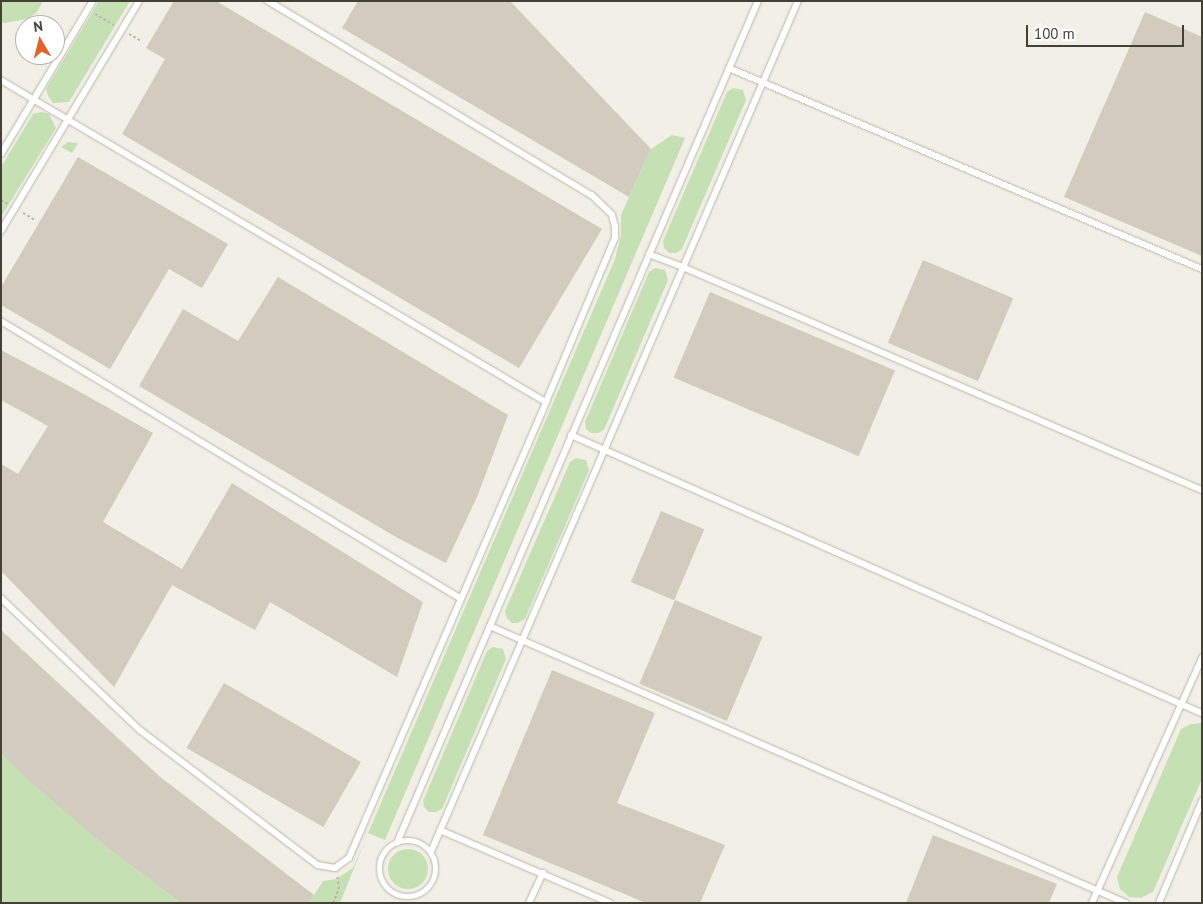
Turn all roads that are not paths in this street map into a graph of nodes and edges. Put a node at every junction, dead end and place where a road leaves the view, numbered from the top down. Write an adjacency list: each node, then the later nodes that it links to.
1 (93, 1): 9 (lane)
2 (139, 1): 10 (lane)
3 (267, 1): 17 (lane)
4 (758, 1): 6 (lane)
5 (798, 1): 8 (lane)
6 (728, 68): 8 (lane); 13 (lane)
7 (1, 80): 9 (lane)
8 (763, 83): 14 (lane); 15 (lane)
9 (34, 100): 10 (lane); 11 (lane)
10 (67, 121): 12 (lane); 17 (lane)
11 (1, 154)
12 (1, 230)
13 (649, 254): 14 (lane); 18 (lane)
14 (683, 267): 19 (lane); 20 (lane)
15 (1202, 268)
16 (1, 321): 22 (lane)
17 (546, 402): 22 (lane)
18 (571, 435): 19 (lane); 23 (lane)
19 (605, 449): 24 (lane); 26 (lane)
20 (1202, 490)
21 (1, 598): 22 (lane)
22 (460, 598)
23 (490, 626): 24 (lane); 30 (lane)
24 (522, 641): 29 (lane); 33 (lane)
25 (1202, 658): 26 (lane)
26 (1181, 704): 27 (lane); 33 (lane)
27 (1202, 713)
28 (1202, 801): 38 (lane)
29 (440, 830): 31 (lane); 32 (lane)
30 (397, 844): 31 (lane); 31 (lane)
31 (431, 852)
32 (543, 873): 34 (lane); 35 (lane)
33 (1097, 891): 36 (lane); 37 (lane)
34 (530, 903)
35 (610, 903)
36 (1092, 903)
37 (1126, 903)
38 (1159, 903)

